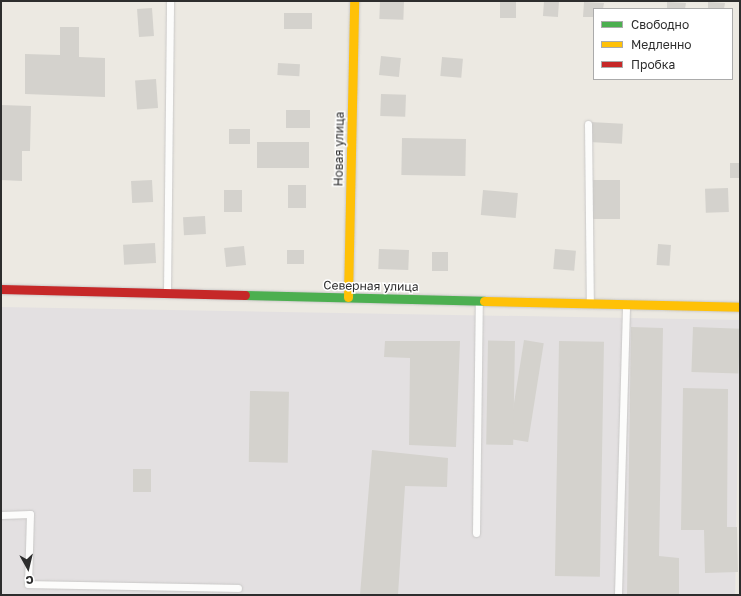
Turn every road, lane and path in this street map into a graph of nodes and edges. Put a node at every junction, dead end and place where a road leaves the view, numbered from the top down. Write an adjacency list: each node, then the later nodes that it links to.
1 (170, 1): 5 (lane)
2 (354, 1): 6 (street, Новая улица)
3 (588, 124): 8 (lane)
4 (1, 289): 5 (street, Северная улица)
5 (167, 293): 6 (street, Северная улица)
6 (348, 297): 7 (street, Северная улица)
7 (479, 301): 8 (street, Северная улица); 12 (lane)
8 (590, 303): 9 (street, Северная улица)
9 (626, 304): 10 (street, Северная улица); 14 (lane)
10 (740, 307)
11 (1, 515): 13 (lane)
12 (476, 533)
13 (238, 588)
14 (618, 594)

